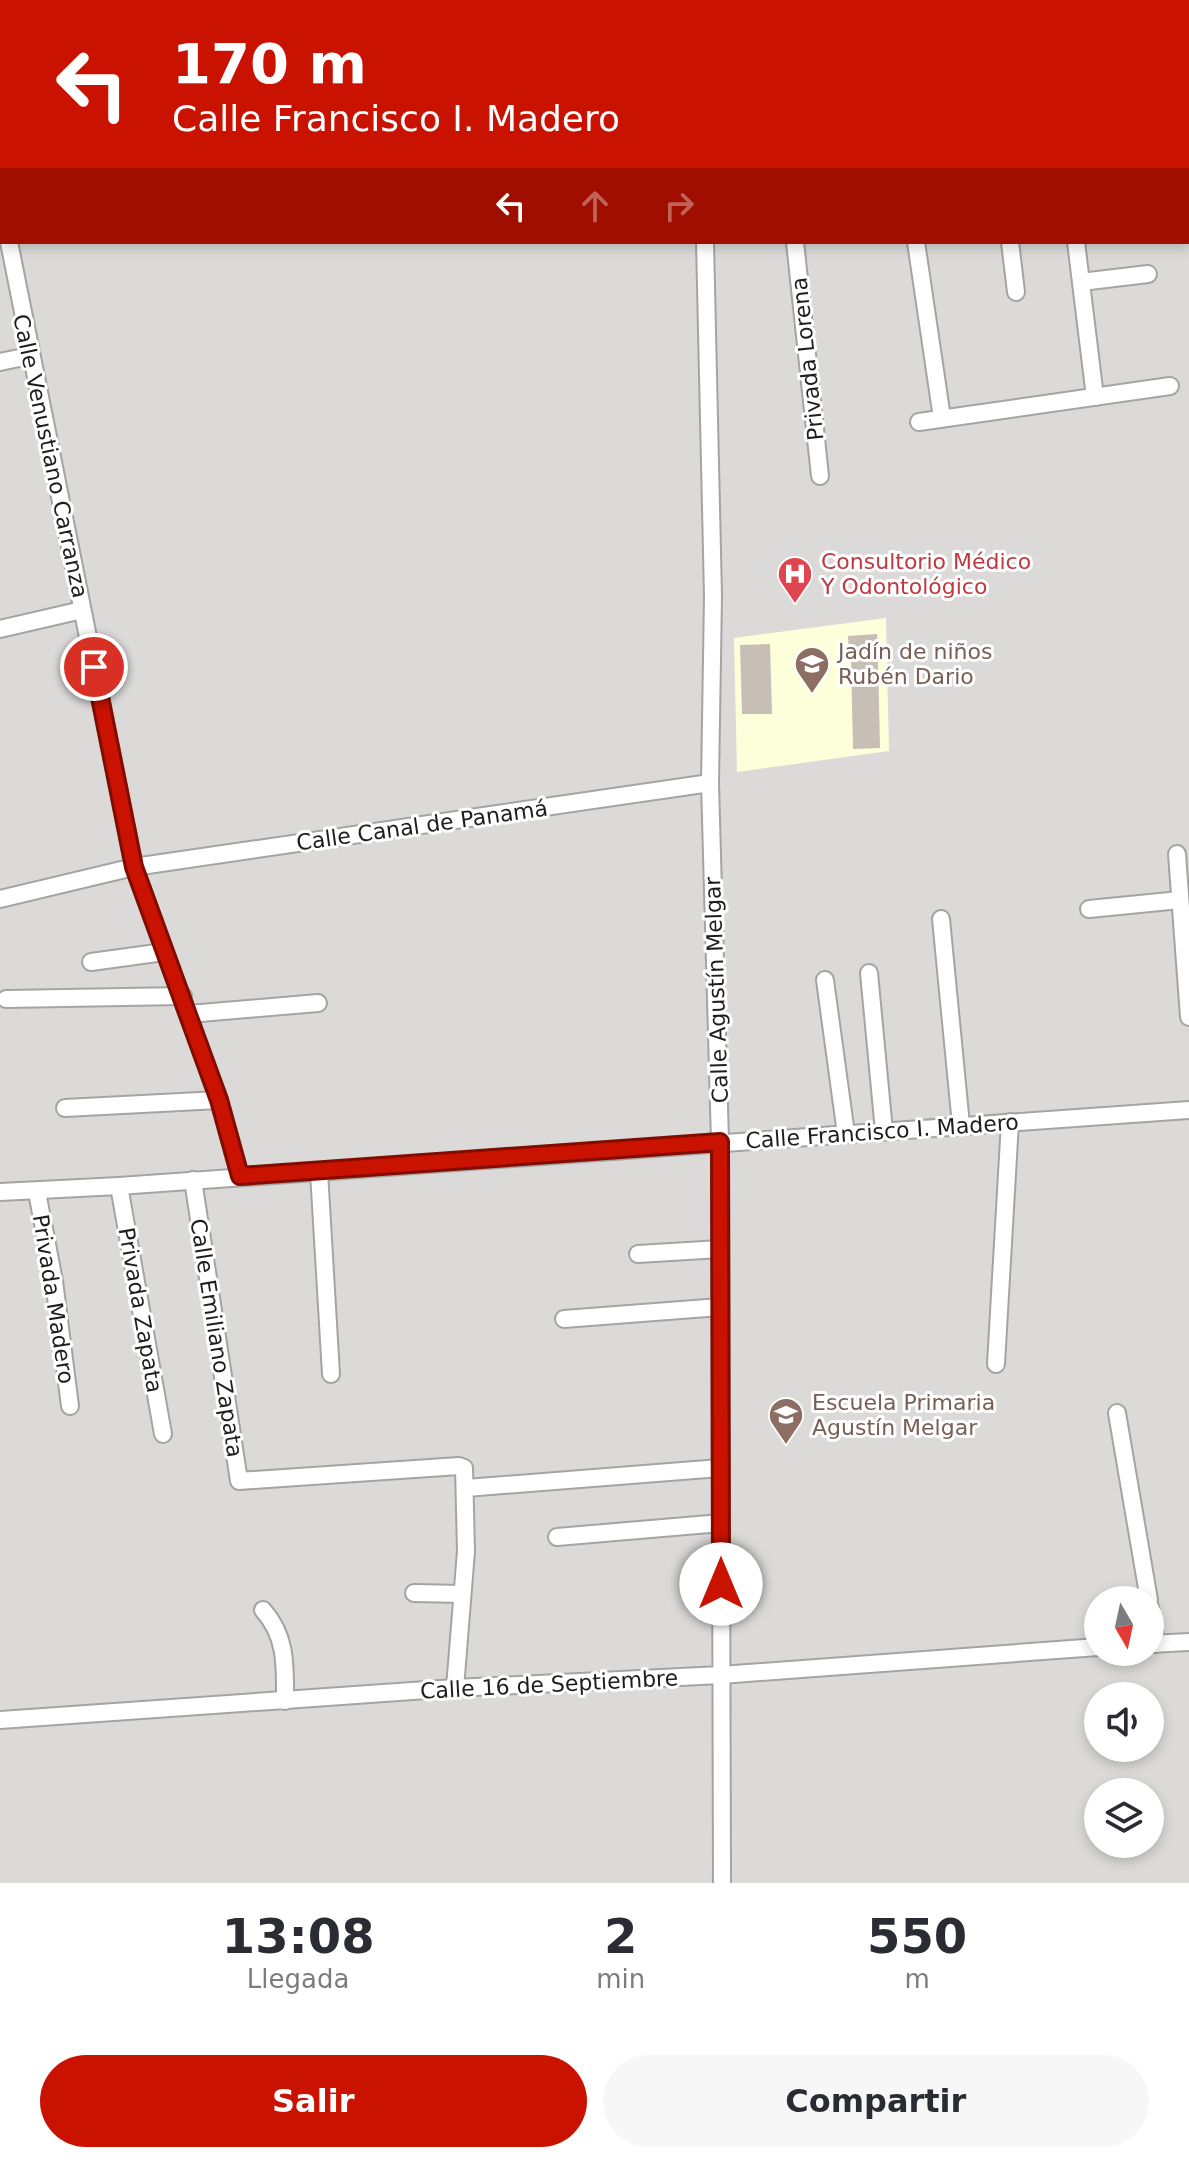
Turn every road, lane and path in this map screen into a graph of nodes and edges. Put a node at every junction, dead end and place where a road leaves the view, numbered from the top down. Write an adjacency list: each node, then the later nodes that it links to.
1 (9, 244): 10 (street, Calle Venustiano Carranza)
2 (705, 244): 19 (street, Calle Agustín Melgar)
3 (795, 244): 16 (street, Privada Lorena)
4 (916, 244): 14 (street)
5 (1010, 244): 9 (street)
6 (1076, 244): 8 (street)
7 (1148, 274): 8 (street)
8 (1081, 282): 13 (street)
9 (1016, 292)
10 (29, 356): 11 (street); 17 (street, Calle Venustiano Carranza)
11 (0, 362)
12 (1170, 386): 13 (street)
13 (1095, 397): 14 (street)
14 (942, 418): 15 (street)
15 (919, 422)
16 (820, 476)
17 (82, 610): 18 (street); 21 (street, Calle Venustiano Carranza)
18 (0, 629)
19 (710, 783): 21 (street, Calle Canal de Panamá); 42 (street, Calle Agustín Melgar)
20 (1177, 854): 23 (street)
21 (134, 867): 22 (street, Calle Canal de Panamá); 26 (street, Calle Venustiano Carranza)
22 (0, 899)
23 (1180, 900): 24 (street); 34 (street)
24 (1089, 909)
25 (941, 919): 39 (street)
26 (164, 952): 27 (street); 30 (street, Calle Venustiano Carranza)
27 (91, 962)
28 (869, 973): 40 (street)
29 (825, 980): 41 (street)
30 (183, 996): 31 (street); 33 (street, Calle Venustiano Carranza)
31 (6, 999)
32 (318, 1003): 33 (street)
33 (189, 1014): 35 (street, Calle Venustiano Carranza)
34 (1189, 1017)
35 (219, 1100): 36 (street); 44 (street, Calle Venustiano Carranza)
36 (65, 1108)
37 (1189, 1110): 38 (street, Calle Francisco I. Madero)
38 (1010, 1122): 39 (street, Calle Francisco I. Madero); 53 (street)
39 (961, 1125): 40 (street, Calle Francisco I. Madero)
40 (884, 1131): 41 (street, Calle Francisco I. Madero)
41 (846, 1134): 42 (street, Calle Francisco I. Madero)
42 (720, 1142): 43 (street, Calle Francisco I. Madero); 49 (street, Calle Agustín Melgar)
43 (319, 1172): 44 (street, Calle Francisco I. Madero); 54 (street)
44 (240, 1176): 45 (street, Calle Francisco I. Madero)
45 (193, 1180): 46 (street, Calle Francisco I. Madero); 59 (street, Calle Emiliano Zapata)
46 (119, 1186): 48 (street, Calle Francisco I. Madero); 57 (street, Privada Zapata)
47 (0, 1192): 48 (street, Calle Francisco I. Madero)
48 (37, 1192): 55 (street, Privada Madero)
49 (720, 1249): 50 (street); 51 (street, Calle Agustín Melgar)
50 (638, 1254)
51 (720, 1307): 52 (street); 58 (street, Calle Agustín Melgar)
52 (564, 1319)
53 (996, 1364)
54 (331, 1374)
55 (70, 1406)
56 (1117, 1413): 62 (street)
57 (163, 1434)
58 (720, 1468): 59 (street); 60 (street, Calle Agustín Melgar)
59 (466, 1488): 64 (street)
60 (721, 1523): 61 (street); 69 (street, Calle Agustín Melgar)
61 (557, 1537)
62 (1147, 1586)
63 (414, 1593): 64 (street)
64 (462, 1594): 70 (street)
65 (263, 1610): 71 (street)
66 (1189, 1642): 67 (street)
67 (1164, 1643)
68 (1084, 1648): 69 (street, Calle 16 de Septiembre)
69 (721, 1675): 70 (street, Calle 16 de Septiembre); 73 (street, Calle Agustín Melgar)
70 (455, 1688): 71 (street, Calle 16 de Septiembre)
71 (285, 1701): 72 (street, Calle 16 de Septiembre)
72 (0, 1720)
73 (722, 1883)

